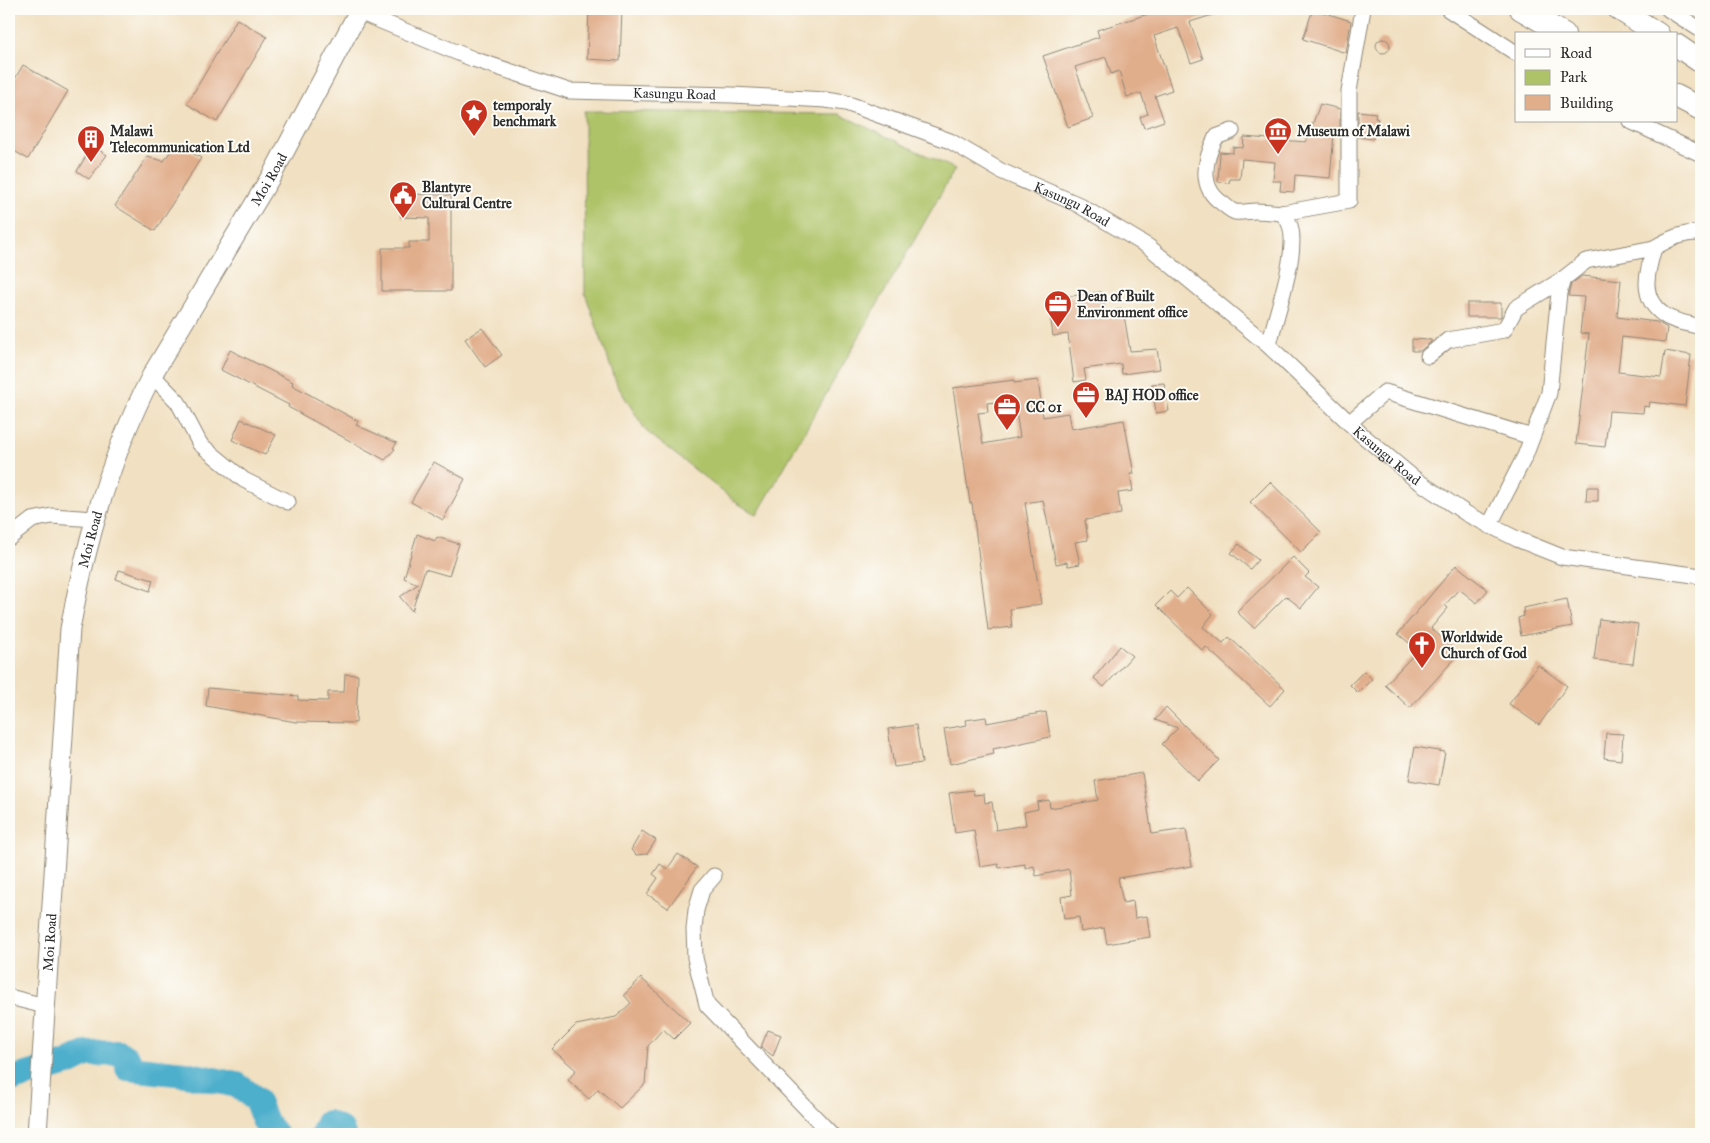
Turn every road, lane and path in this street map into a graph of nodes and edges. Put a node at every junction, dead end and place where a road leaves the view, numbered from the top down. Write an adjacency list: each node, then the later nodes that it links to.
1 (1363, 9): 18 (street)
2 (1448, 9): 11 (street)
3 (1521, 9): 8 (highway)
4 (1619, 9): 9 (highway)
5 (1668, 9): 7 (street)
6 (359, 10): 23 (street, Kasungu Road); 25 (main road, Moi Road)
7 (1701, 30)
8 (1561, 32)
9 (1655, 32)
10 (1678, 46): 12 (highway)
11 (1515, 52)
12 (1701, 62)
13 (1678, 97): 14 (highway)
14 (1701, 109)
15 (1632, 122): 17 (street)
16 (1232, 131): 18 (street)
17 (1701, 154)
18 (1282, 213): 23 (street)
19 (1701, 233): 20 (street)
20 (1654, 248): 21 (street); 22 (street)
21 (1563, 279): 24 (street); 27 (street)
22 (1701, 327)
23 (1270, 346): 26 (street, Kasungu Road)
24 (1428, 356)
25 (152, 375): 28 (street); 29 (main road, Moi Road)
26 (1350, 423): 27 (street); 30 (street, Kasungu Road)
27 (1532, 437): 30 (street)
28 (288, 502)
29 (94, 520): 31 (street); 35 (main road, Moi Road)
30 (1489, 526): 32 (street, Kasungu Road)
31 (9, 538)
32 (1701, 576)
33 (714, 876): 37 (street)
34 (9, 997): 35 (street)
35 (45, 1006): 36 (main road, Moi Road)
36 (37, 1134)
37 (831, 1134)

